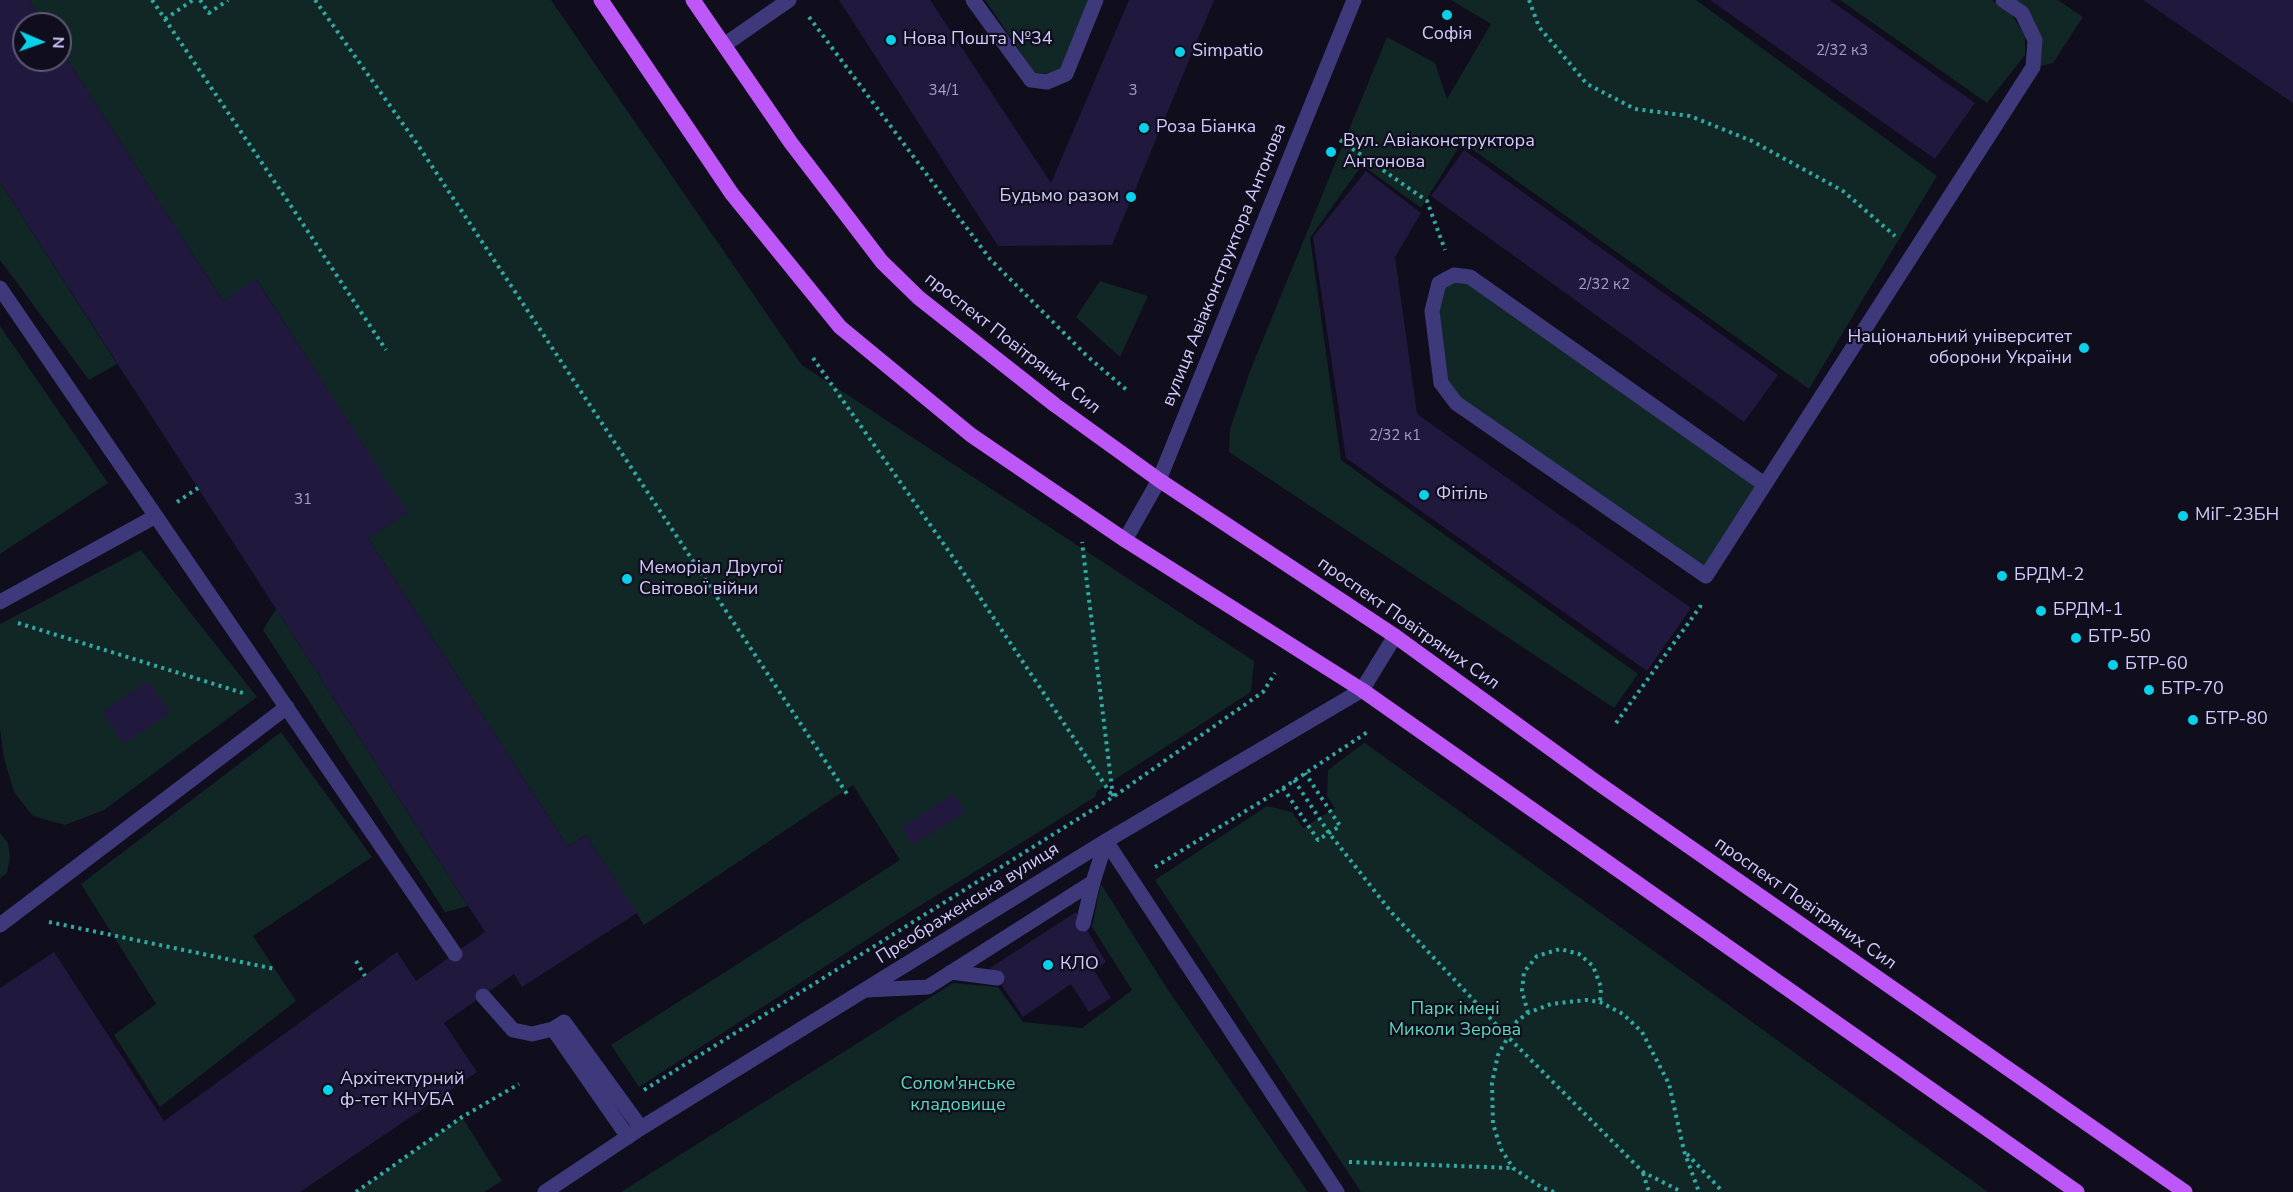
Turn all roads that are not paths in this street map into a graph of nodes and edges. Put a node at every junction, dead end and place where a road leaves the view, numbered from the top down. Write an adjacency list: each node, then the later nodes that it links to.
1 (601, 0): 13 (main road)
2 (693, 0): 8 (main road, проспект Повітряних Сил)
3 (789, 0): 8 (street)
4 (973, 0): 5 (street)
5 (1096, 0)
6 (1354, 0): 10 (street, вулиця Авіаконструктора Антонова)
7 (2003, 0): 11 (street)
8 (724, 45): 10 (main road, проспект Повітряних Сил)
9 (0, 288): 12 (street)
10 (1159, 480): 13 (street, вулиця Авіаконструктора Антонова); 15 (main road, проспект Повітряних Сил)
11 (1764, 484): 11 (street)
12 (156, 516): 14 (street); 17 (street)
13 (1125, 540): 16 (main road)
14 (0, 602)
15 (1395, 636): 16 (street, Преображенська вулиця); 33 (main road, проспект Повітряних Сил)
16 (1362, 690): 18 (street, Преображенська вулиця); 32 (main road)
17 (287, 707): 21 (street); 22 (street)
18 (1106, 841): 19 (street); 25 (street, Преображенська вулиця); 31 (street)
19 (1093, 882): 20 (street); 23 (street)
20 (1083, 924)
21 (0, 926)
22 (455, 954)
23 (951, 972): 24 (street); 25 (street)
24 (997, 978)
25 (867, 990): 28 (street, Преображенська вулиця)
26 (483, 996): 27 (street)
27 (553, 1029): 28 (street); 29 (street)
28 (641, 1128): 29 (street, Преображенська вулиця)
29 (628, 1137): 30 (street, Преображенська вулиця)
30 (545, 1192)
31 (1337, 1192)
32 (2077, 1192)
33 (2185, 1192)

